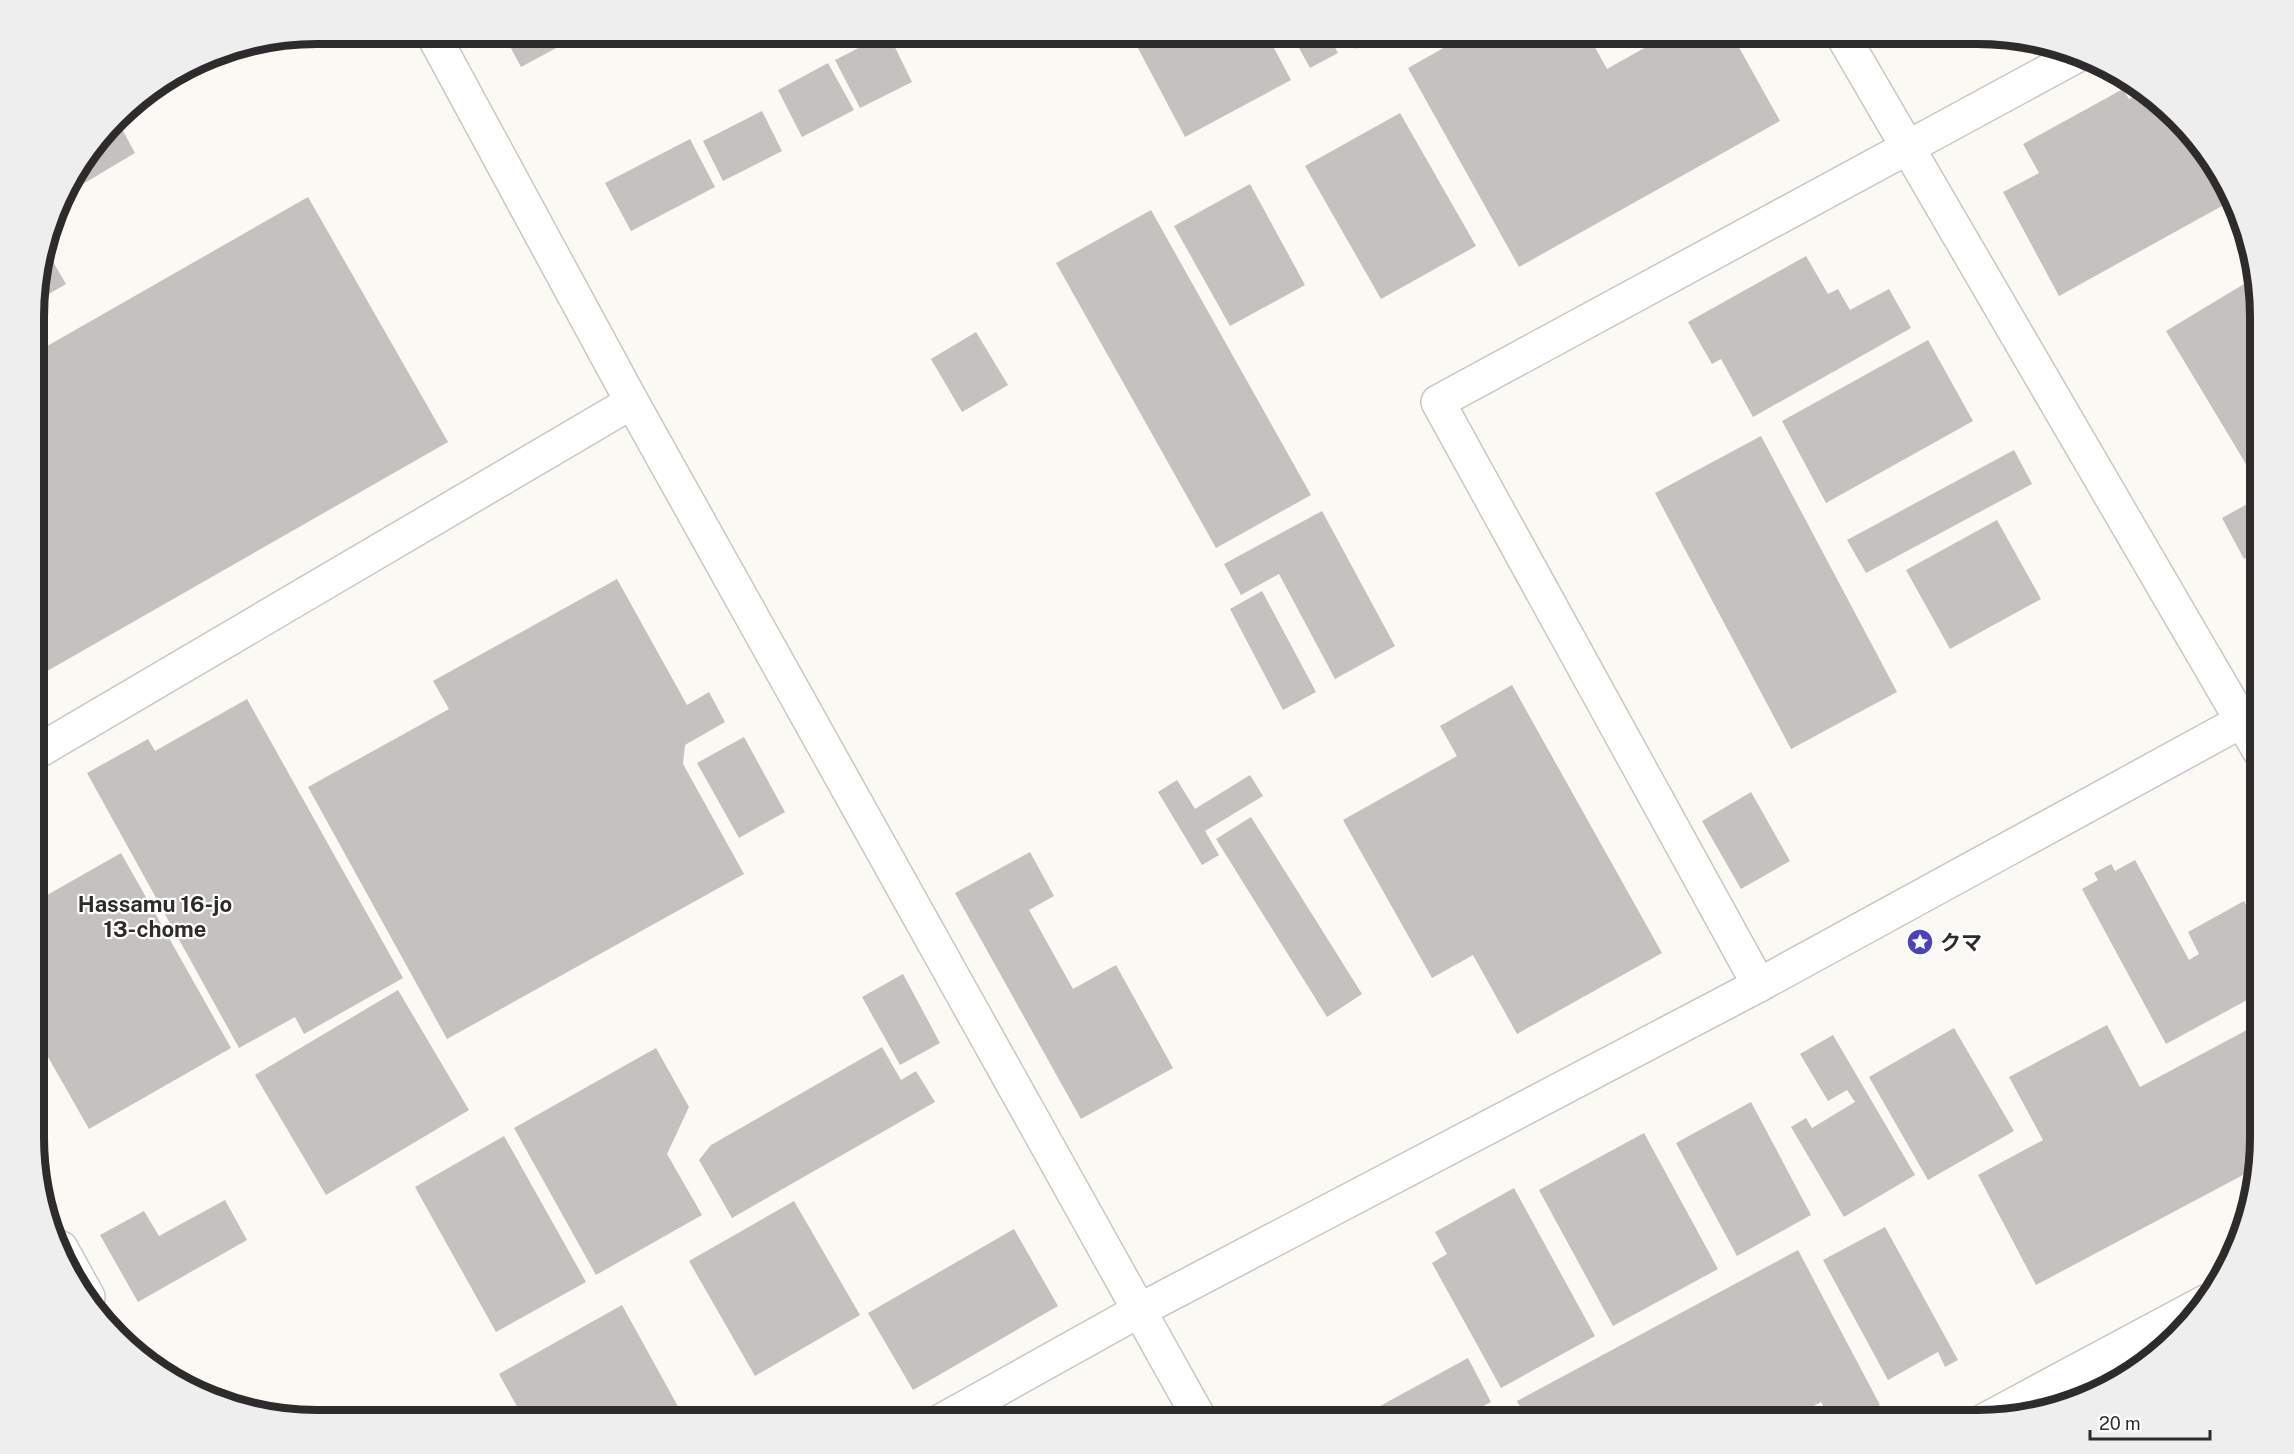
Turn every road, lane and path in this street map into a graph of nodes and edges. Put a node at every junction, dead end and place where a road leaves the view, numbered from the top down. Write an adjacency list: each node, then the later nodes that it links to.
1 (438, 44): 5 (street)
2 (1848, 44): 4 (street)
3 (2070, 60): 4 (street)
4 (1909, 148): 6 (street); 9 (street)
5 (632, 402): 8 (street); 10 (street)
6 (2250, 715)
7 (2250, 718): 9 (street)
8 (44, 748)
9 (1759, 985): 10 (street)
10 (1140, 1310): 13 (street); 14 (street)
11 (2188, 1311): 12 (street)
12 (2006, 1409)
13 (961, 1410)
14 (1195, 1410)

